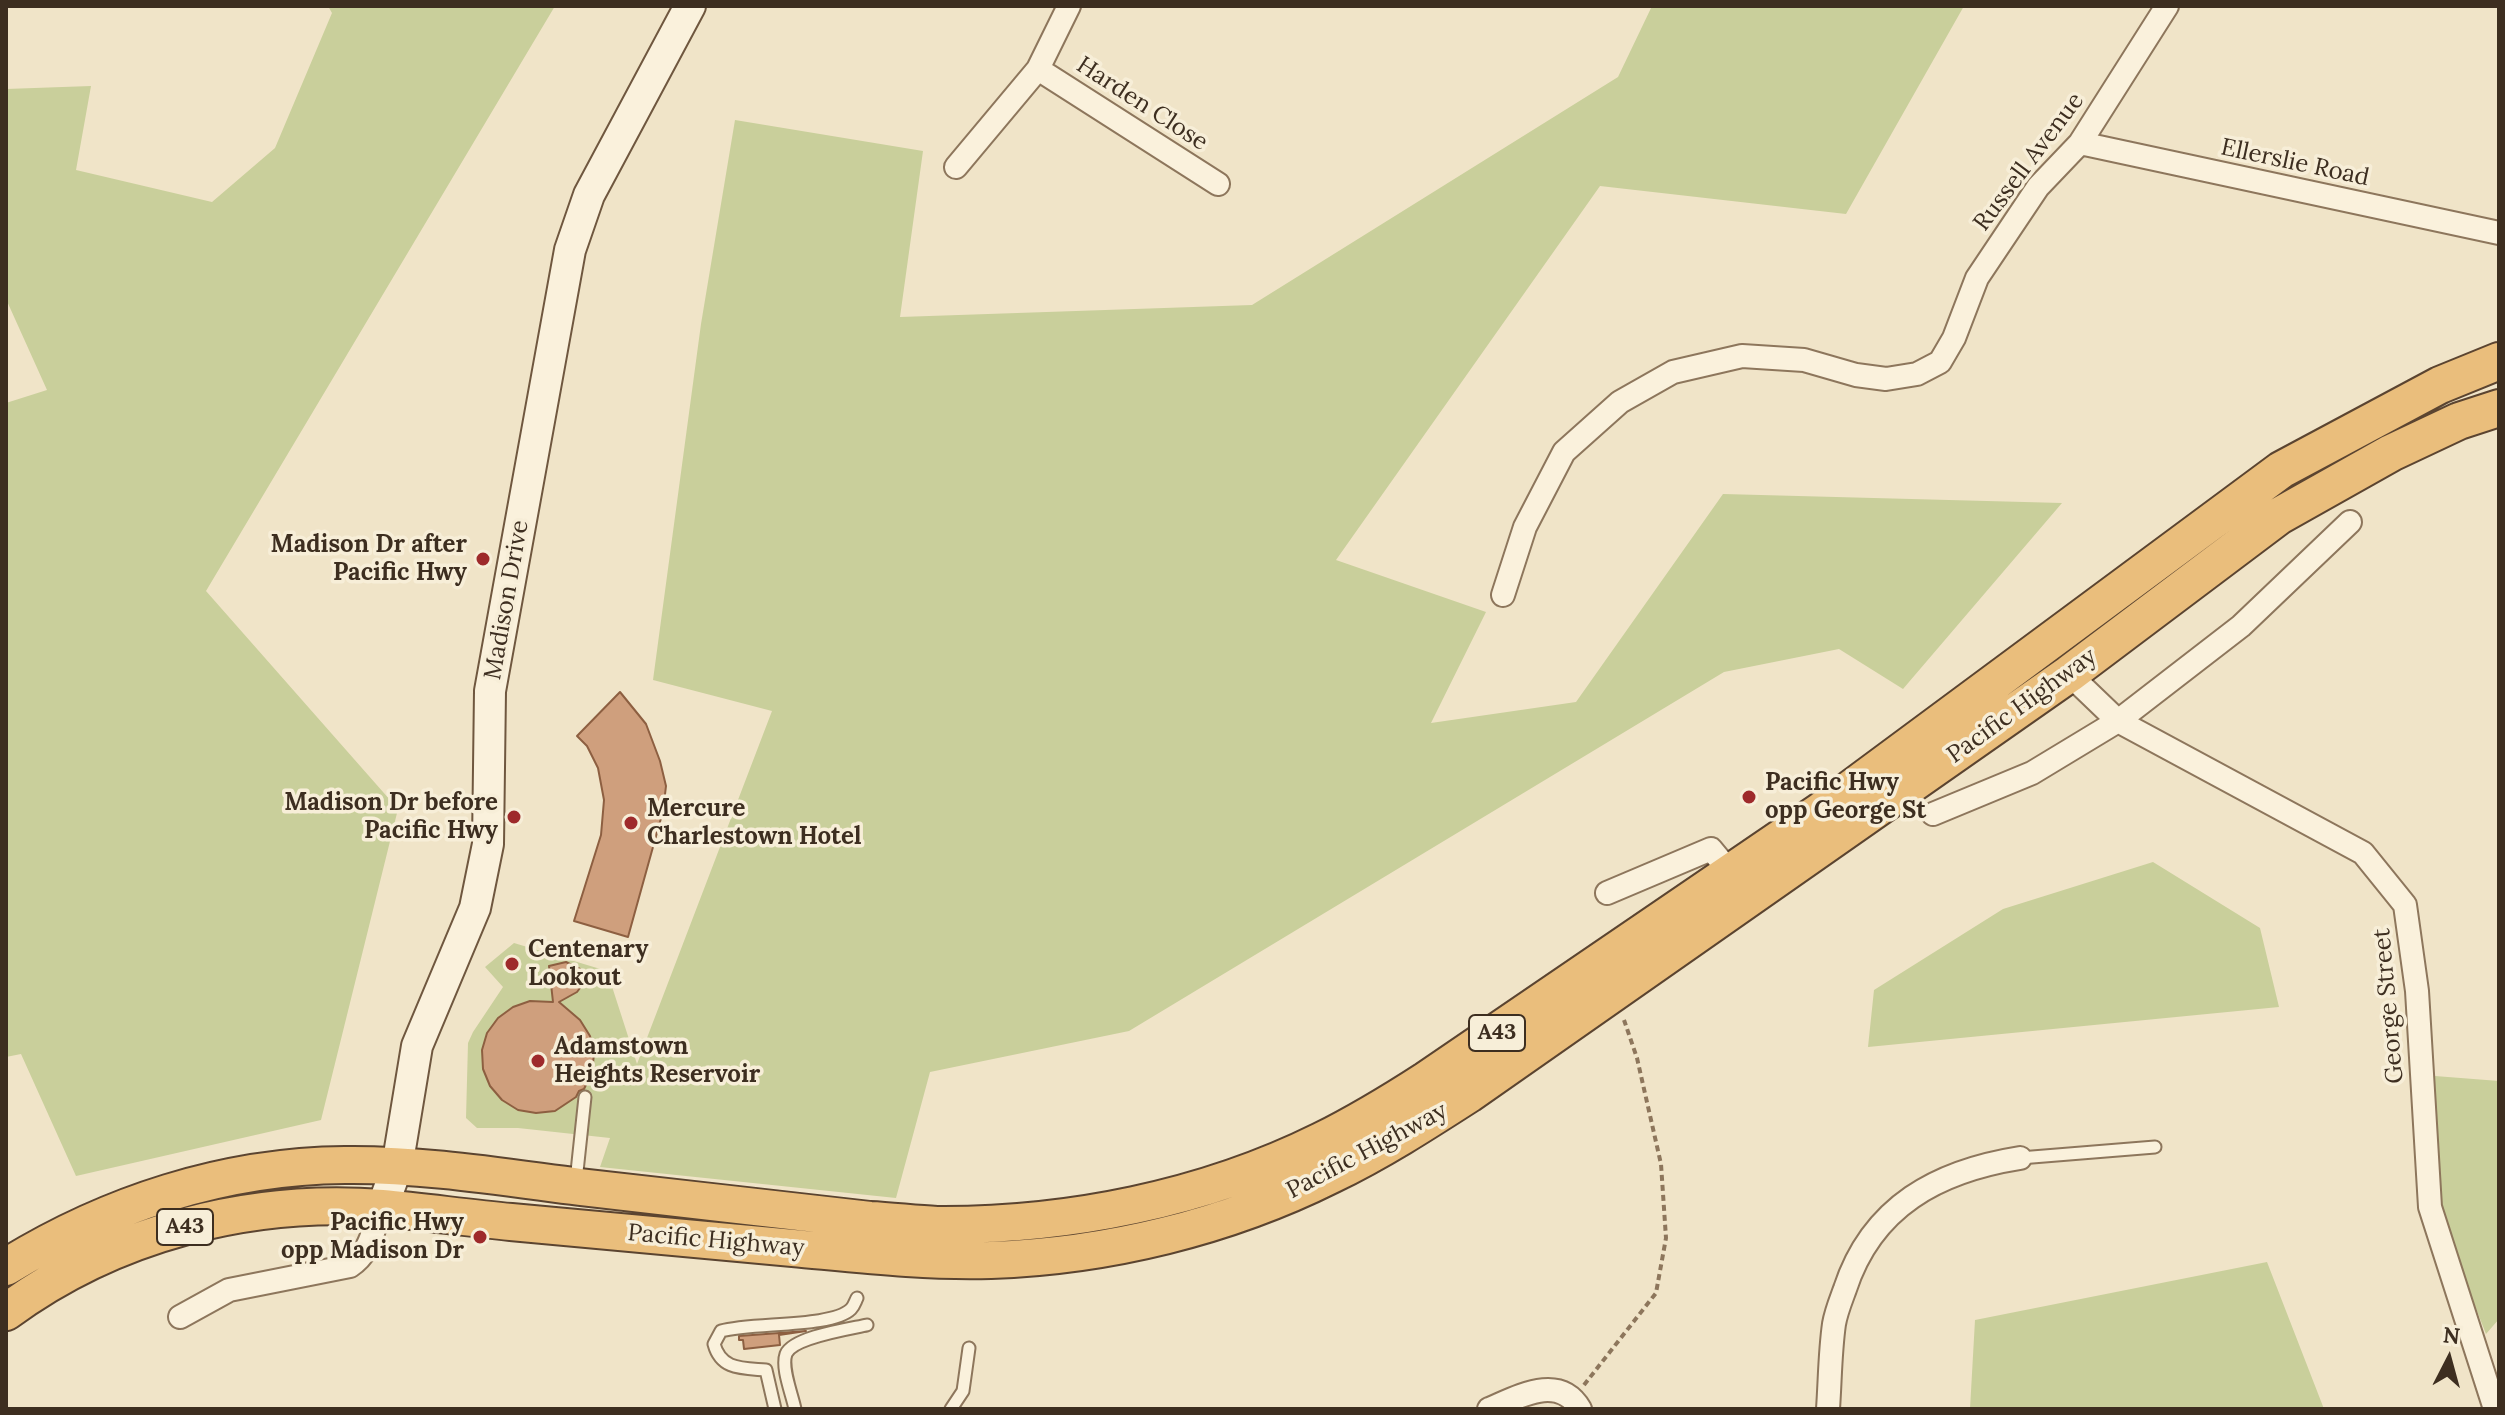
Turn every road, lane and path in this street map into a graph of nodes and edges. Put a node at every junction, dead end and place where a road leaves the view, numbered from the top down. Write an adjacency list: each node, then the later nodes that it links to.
1 (690, 6): 22 (main road, Madison Drive)
2 (1069, 6): 4 (street)
3 (2167, 6): 5 (street, Russell Avenue)
4 (1038, 69): 6 (street); 7 (street, Harden Close)
5 (2080, 143): 8 (street, Ellerslie Road); 12 (street, Russell Avenue)
6 (956, 167)
7 (1218, 184)
8 (2499, 233)
9 (2499, 361): 16 (highway, Pacific Highway / A43)
10 (2499, 408): 13 (highway, Pacific Highway / A43)
11 (2350, 522): 14 (street, Pacific Highway)
12 (1503, 595)
13 (2069, 674): 14 (street, George Street); 18 (highway, Pacific Highway / A43)
14 (2118, 721): 15 (street, Pacific Highway); 37 (street, George Street)
15 (1933, 814)
16 (1730, 872): 17 (street); 23 (highway, Pacific Highway / A43)
17 (1607, 893)
18 (1615, 992): 24 (highway, Pacific Highway / A43); 31 (path)
19 (585, 1097): 23 (lane)
20 (2155, 1147): 21 (lane)
21 (2020, 1158): 36 (street)
22 (397, 1167): 23 (highway, Pacific Highway / A43); 24 (main road, Madison Drive); 25 (highway, Pacific Highway / A43)
23 (575, 1186)
24 (382, 1208): 27 (highway, Pacific Highway / A43); 28 (street)
25 (6, 1267)
26 (857, 1298): 32 (lane)
27 (6, 1312)
28 (180, 1317)
29 (867, 1325): 33 (lane)
30 (969, 1348): 34 (lane)
31 (1570, 1399): 35 (street)
32 (775, 1409)
33 (795, 1409)
34 (951, 1409)
35 (1489, 1409)
36 (1828, 1409)
37 (2495, 1409)

